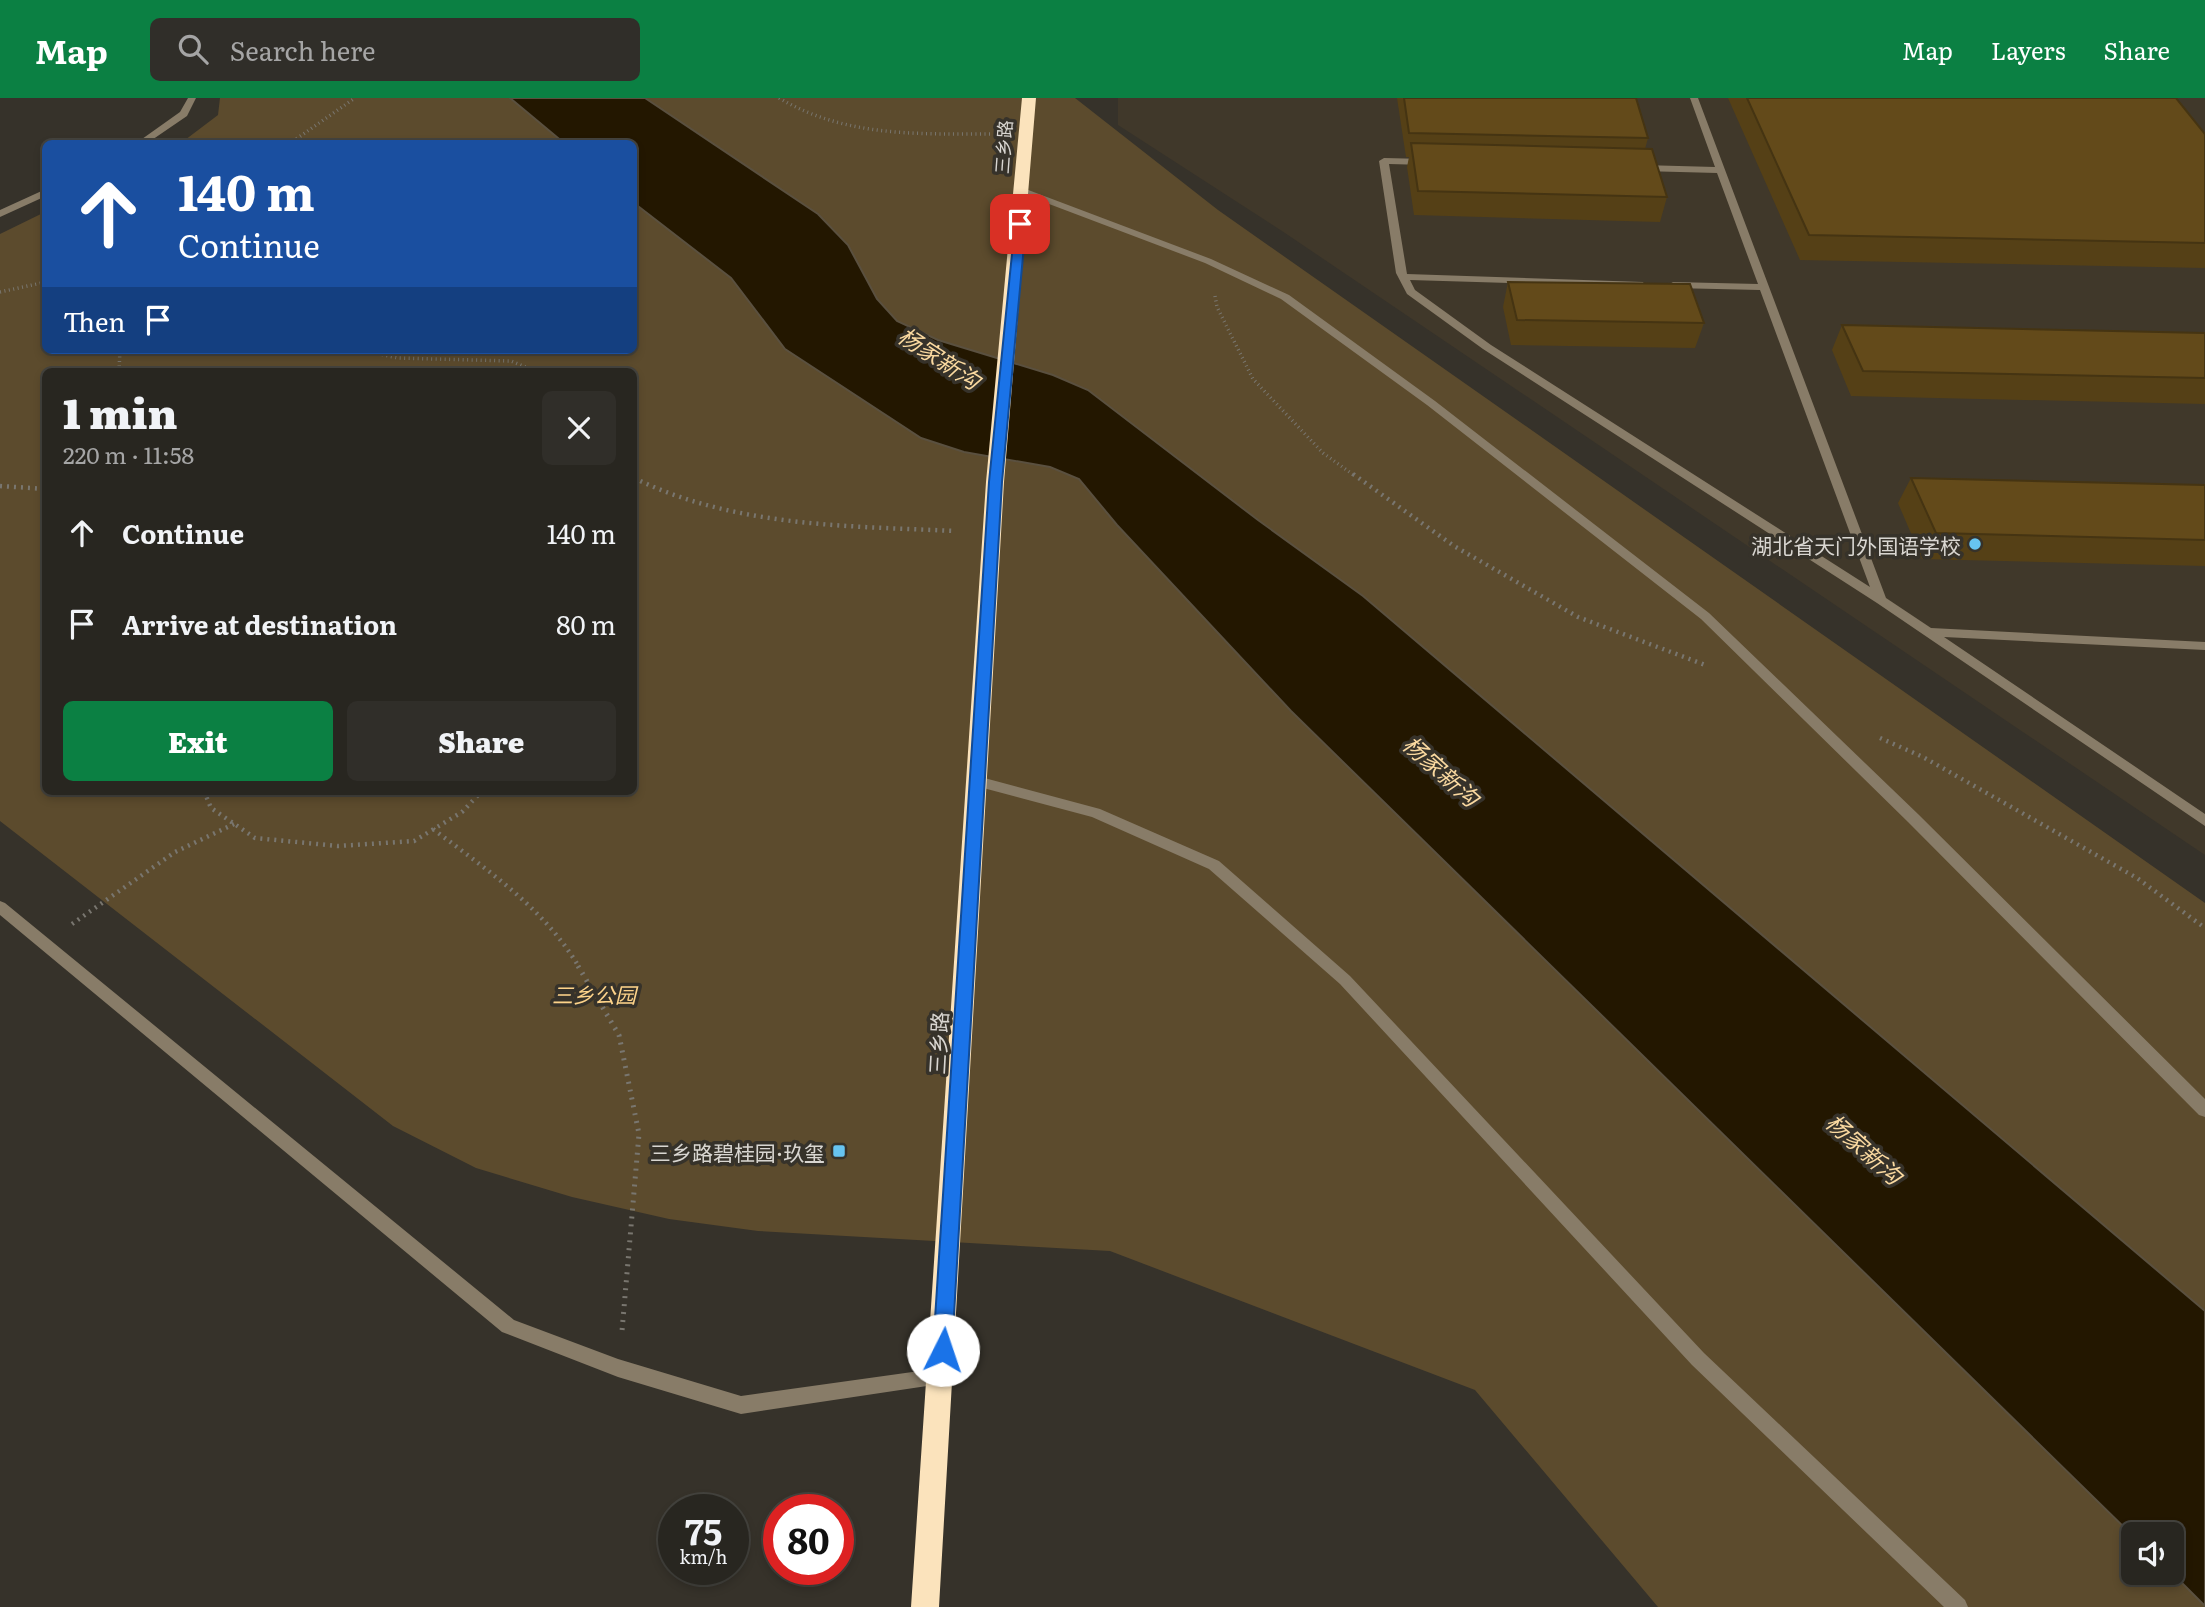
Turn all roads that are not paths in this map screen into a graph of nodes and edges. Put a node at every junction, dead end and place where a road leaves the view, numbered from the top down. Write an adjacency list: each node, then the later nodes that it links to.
1 (192, 98): 4 (street)
2 (1029, 98): 9 (highway, 三乡路)
3 (1694, 98): 7 (street)
4 (145, 140)
5 (1438, 162): 11 (street)
6 (1627, 167): 7 (street)
7 (1721, 170): 14 (street)
8 (42, 194): 10 (street)
9 (1023, 195): 18 (highway, 三乡路); 21 (street)
10 (0, 214)
11 (1403, 277): 12 (street); 15 (street)
12 (1653, 284)
13 (1667, 285): 14 (street)
14 (1764, 287): 15 (street)
15 (1881, 600): 16 (street)
16 (1927, 632): 17 (street); 19 (street)
17 (2205, 646)
18 (977, 781): 22 (highway, 三乡路); 24 (street)
19 (2205, 821)
20 (0, 907): 22 (street)
21 (2205, 1110)
22 (941, 1377): 23 (highway, 三乡路)
23 (925, 1607)
24 (1958, 1607)

